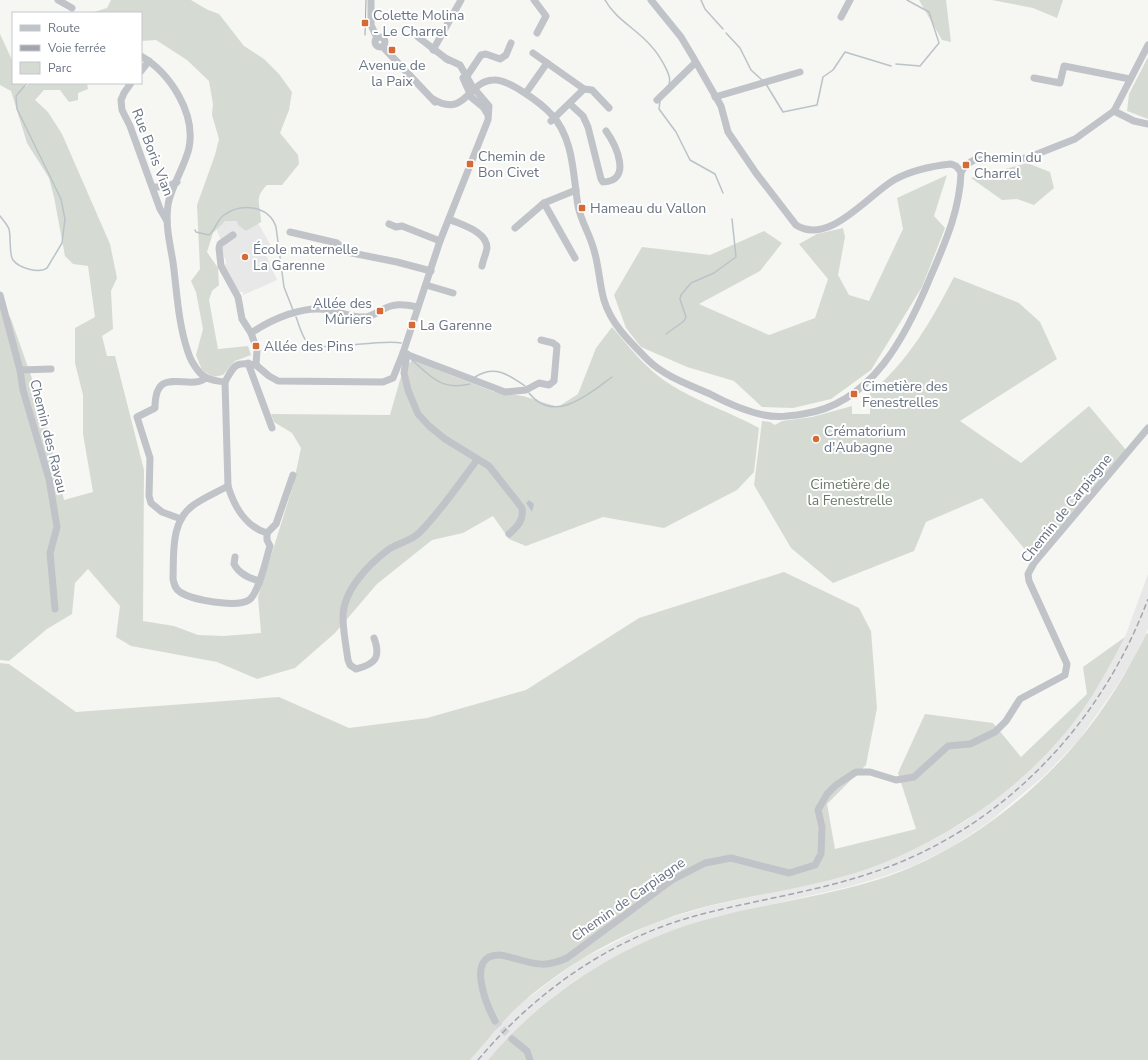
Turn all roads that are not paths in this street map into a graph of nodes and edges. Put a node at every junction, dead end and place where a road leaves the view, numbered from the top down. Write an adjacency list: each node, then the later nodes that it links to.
1 (58, 0): 7 (street)
2 (371, 0): 28 (street)
3 (461, 0): 13 (street)
4 (534, 0): 9 (street)
5 (651, 0): 19 (street)
6 (850, 0): 8 (street)
7 (72, 8)
8 (842, 17)
9 (537, 33)
10 (418, 37): 13 (street)
11 (511, 43): 22 (street)
12 (1148, 45): 24 (street)
13 (433, 50): 16 (street)
14 (533, 52): 18 (street)
15 (142, 57): 17 (street)
16 (445, 58): 22 (street); 28 (street)
17 (149, 61): 20 (street); 38 (street)
18 (547, 63): 26 (street); 27 (street)
19 (695, 63): 29 (street); 30 (street)
20 (142, 70)
21 (800, 72): 29 (street)
22 (467, 76): 28 (street)
23 (1034, 78): 24 (street)
24 (1130, 79): 33 (street)
25 (131, 84): 39 (street, Rue Boris Vian)
26 (584, 89): 31 (street); 32 (street)
27 (528, 90)
28 (474, 93): 34 (street); 34 (street); 42 (street)
29 (715, 98): 37 (street)
30 (657, 100)
31 (570, 104): 34 (street); 36 (street)
32 (609, 108)
33 (1114, 112): 35 (street); 37 (street)
34 (553, 119): 40 (street)
35 (1148, 124)
36 (606, 130)
37 (961, 172): 40 (street)
38 (177, 182): 39 (street); 43 (street)
39 (153, 187): 43 (street, Rue Boris Vian)
40 (576, 190): 41 (street)
41 (544, 202): 45 (street); 49 (street)
42 (449, 219): 48 (street); 50 (street)
43 (167, 222): 63 (street)
44 (389, 224): 48 (street)
45 (515, 228)
46 (290, 232): 51 (street)
47 (233, 235): 56 (street)
48 (440, 241): 51 (street)
49 (575, 258)
50 (482, 266)
51 (431, 272): 52 (street)
52 (426, 285): 53 (street); 55 (street)
53 (453, 293)
54 (0, 295): 62 (street, Chemin des Ravau)
55 (417, 307): 56 (street); 58 (street)
56 (251, 333): 60 (street)
57 (541, 340): 58 (street)
58 (405, 354): 60 (street); 67 (street)
59 (248, 363): 60 (street); 64 (street); 65 (street)
60 (256, 365)
61 (51, 369): 62 (street)
62 (20, 370): 75 (street, Chemin des Ravau)
63 (206, 378): 64 (street); 70 (street)
64 (225, 382): 69 (street)
65 (272, 428)
66 (1148, 428): 77 (street, Chemin de Carpiagne)
67 (477, 460): 72 (street); 76 (street)
68 (293, 475): 71 (street)
69 (228, 486): 70 (street); 71 (street)
70 (181, 519): 74 (street)
71 (267, 533): 74 (street)
72 (509, 534)
73 (236, 557): 74 (street)
74 (259, 581)
75 (55, 609)
76 (374, 638)
77 (495, 1021)
78 (512, 1039): 79 (street)
79 (530, 1060)

